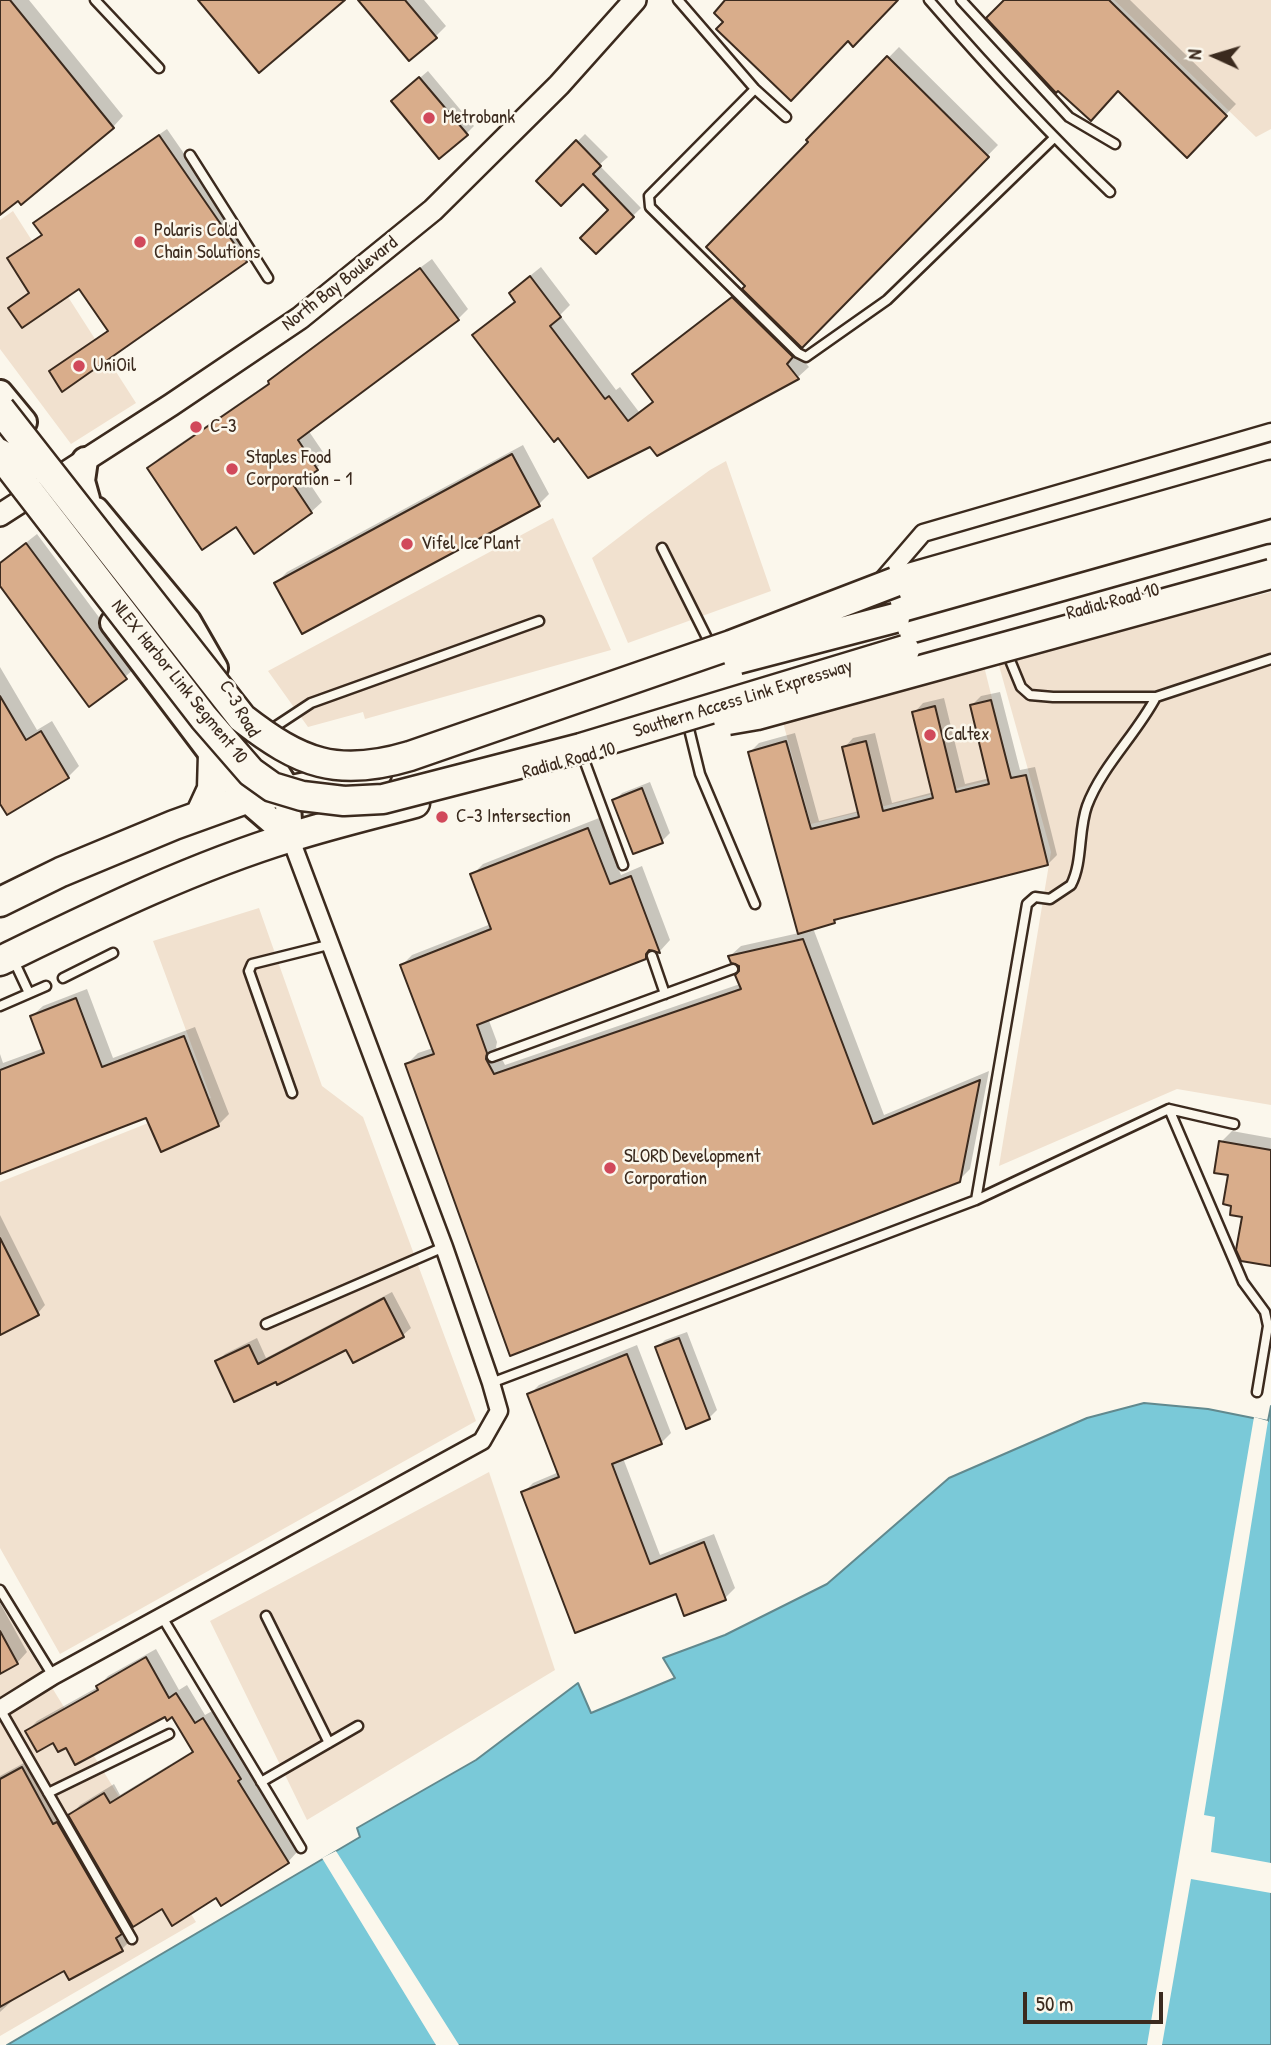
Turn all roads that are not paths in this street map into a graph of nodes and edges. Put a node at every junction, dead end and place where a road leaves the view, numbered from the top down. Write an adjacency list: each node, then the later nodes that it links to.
1 (94, 0): 6 (lane)
2 (635, 0): 18 (main road, North Bay Boulevard)
3 (678, 0): 7 (lane)
4 (929, 0): 9 (lane)
5 (961, 0): 10 (lane)
6 (159, 68)
7 (755, 89): 8 (lane); 9 (lane)
8 (786, 117)
9 (1054, 138): 12 (lane)
10 (1115, 145)
11 (190, 155): 13 (lane)
12 (1110, 192)
13 (268, 278)
14 (0, 393): 18 (main road)
15 (0, 409): 36 (highway, NLEX Harbor Link Segment 10, bridge)
16 (1271, 432): 29 (street)
17 (0, 454): 39 (highway, NLEX Harbor Link Segment 10, bridge)
18 (75, 466): 21 (main road, North Bay Boulevard); 38 (main road, C-3 Road)
19 (0, 474): 21 (main road)
20 (1271, 475): 36 (highway, bridge)
21 (21, 502): 23 (main road, North Bay Boulevard); 40 (main road)
22 (1271, 503): 29 (highway)
23 (0, 515)
24 (662, 548): 33 (lane)
25 (1271, 559): 30 (highway, Radial Road 10)
26 (1271, 574): 39 (highway, bridge)
27 (895, 618): 36 (highway, Southern Access Link Expressway, bridge)
28 (540, 621): 38 (lane)
29 (846, 622): 33 (highway); 34 (highway)
30 (999, 634): 34 (highway, Radial Road 10); 35 (lane)
31 (905, 650): 39 (highway, Southern Access Link Expressway, bridge)
32 (1271, 659): 35 (lane)
33 (719, 663): 41 (highway)
34 (858, 676): 37 (highway, Radial Road 10)
35 (1156, 697): 63 (lane)
36 (569, 702)
37 (689, 729): 39 (highway, Radial Road 10); 48 (lane)
38 (257, 741): 41 (highway); 42 (main road, C-3 Road)
39 (582, 752): 45 (highway, Radial Road 10); 46 (lane)
40 (213, 754): 43 (main road); 44 (highway)
41 (360, 776): 42 (highway)
42 (287, 789): 43 (highway); 45 (main road, C-3 Road)
43 (246, 799): 44 (highway); 45 (main road)
44 (200, 815): 47 (highway)
45 (290, 837): 49 (street); 52 (highway, Radial Road 10)
46 (623, 865)
47 (0, 902)
48 (755, 904)
49 (332, 944): 60 (lane); 64 (street)
50 (113, 953): 54 (lane)
51 (652, 956): 57 (lane)
52 (6, 958): 56 (lane)
53 (733, 969): 57 (lane)
54 (64, 978)
55 (46, 986): 56 (lane)
56 (29, 993): 58 (lane)
57 (665, 994): 59 (lane)
58 (0, 1006)
59 (492, 1058)
60 (292, 1093)
61 (1169, 1109): 62 (lane); 63 (lane); 67 (lane)
62 (1234, 1124)
63 (976, 1200): 66 (lane)
64 (444, 1247): 65 (lane); 66 (street)
65 (266, 1324)
66 (491, 1383): 70 (street)
67 (1257, 1392)
68 (0, 1590): 71 (lane)
69 (267, 1615): 75 (lane)
70 (161, 1616): 71 (street); 76 (lane)
71 (53, 1676): 72 (street)
72 (0, 1709): 77 (lane)
73 (358, 1726): 75 (lane)
74 (169, 1734): 77 (lane)
75 (328, 1743): 76 (lane)
76 (261, 1782): 78 (lane)
77 (48, 1793): 79 (lane)
78 (300, 1848)
79 (132, 1939)

